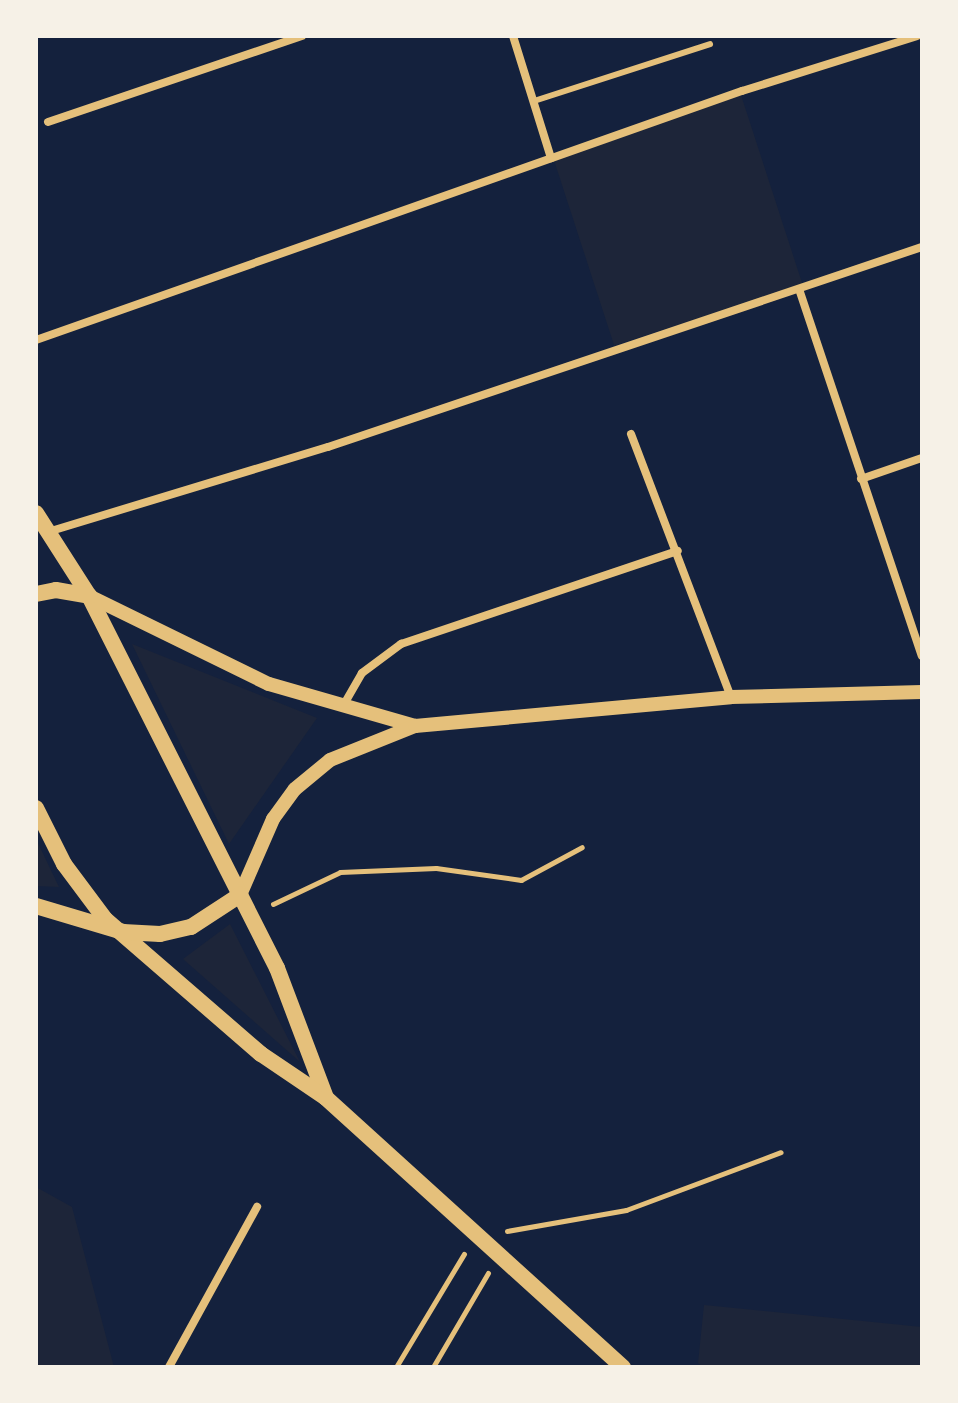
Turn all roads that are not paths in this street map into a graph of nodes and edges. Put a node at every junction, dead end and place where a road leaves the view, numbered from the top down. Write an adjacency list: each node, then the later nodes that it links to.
1 (302, 36): 6 (street)
2 (513, 36): 5 (street)
3 (917, 36): 7 (street)
4 (710, 44): 5 (lane)
5 (534, 101): 7 (street)
6 (48, 122)
7 (551, 158): 10 (street)
8 (922, 247): 9 (street)
9 (799, 289): 13 (street); 15 (street)
10 (36, 340)
11 (631, 434): 16 (street)
12 (922, 458): 13 (street)
13 (861, 479): 19 (street)
14 (36, 513): 15 (main road)
15 (51, 531): 18 (main road)
16 (678, 551): 21 (street); 22 (street)
17 (36, 594): 18 (main road)
18 (89, 596): 22 (street); 25 (main road)
19 (922, 656)
20 (922, 692): 21 (street)
21 (731, 697): 23 (street)
22 (342, 706): 23 (street)
23 (415, 726): 25 (street)
24 (36, 808): 27 (main road)
25 (240, 895): 27 (main road); 28 (main road)
26 (36, 906): 27 (main road)
27 (123, 932): 28 (main road)
28 (326, 1098): 31 (main road)
29 (257, 1207): 30 (street)
30 (169, 1367)
31 (623, 1367)

